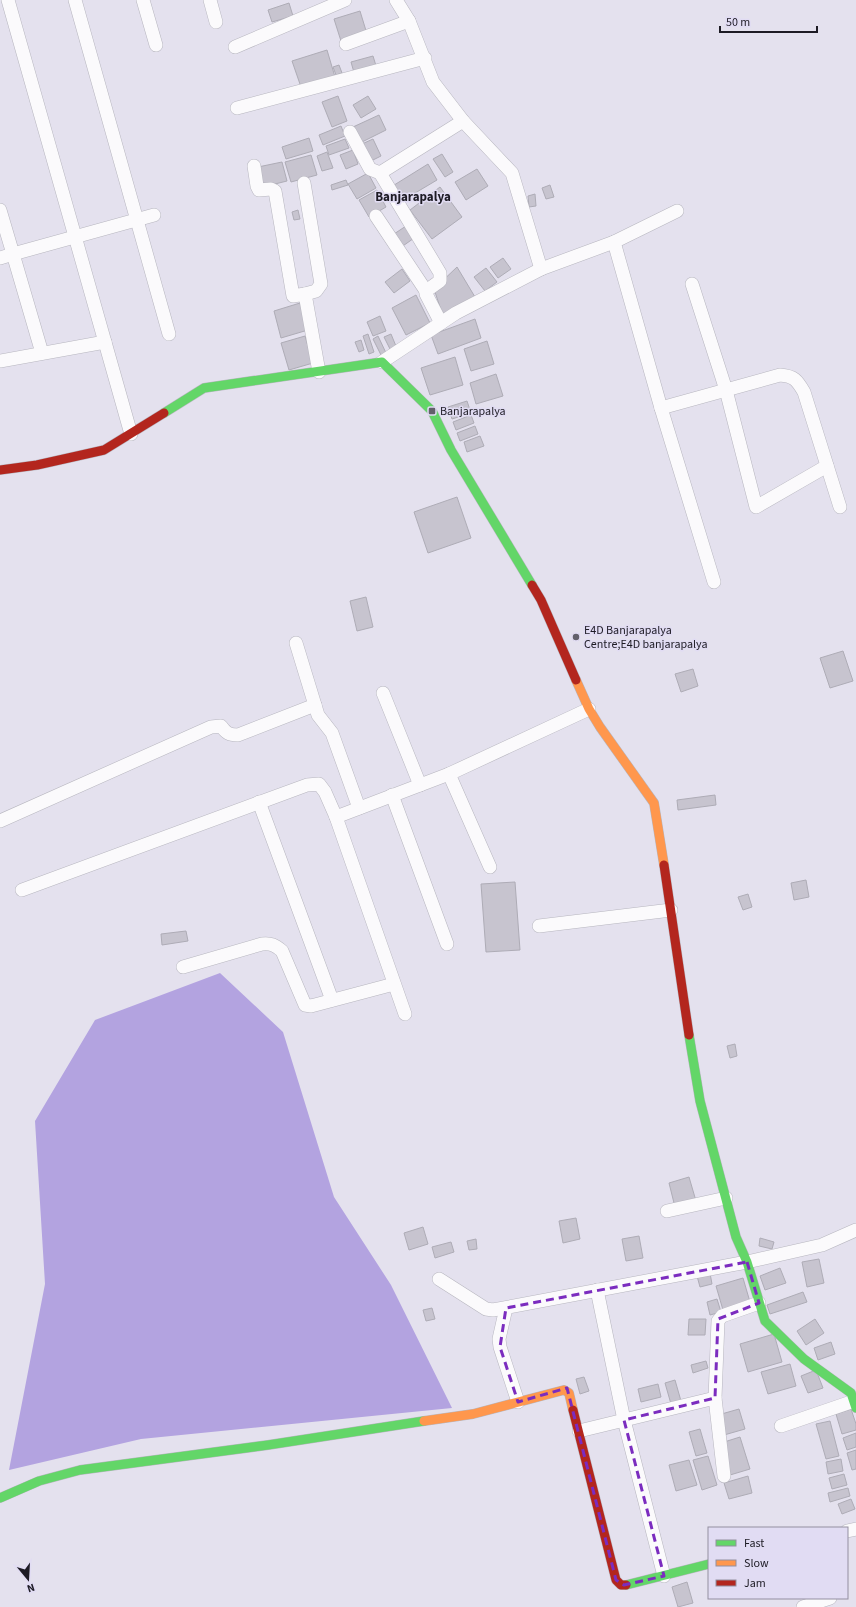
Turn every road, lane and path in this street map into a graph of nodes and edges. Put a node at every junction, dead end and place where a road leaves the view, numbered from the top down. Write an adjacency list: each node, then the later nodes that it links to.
1 (8, 0): 24 (street)
2 (75, 0): 23 (street)
3 (143, 0): 10 (street)
4 (210, 0): 8 (street)
5 (344, 0): 11 (street)
6 (396, 0): 7 (street)
7 (409, 21): 9 (street); 12 (street)
8 (216, 22)
9 (346, 44)
10 (156, 45)
11 (235, 48)
12 (425, 58): 13 (street); 14 (street)
13 (237, 108)
14 (463, 121): 17 (street); 28 (street)
15 (350, 132): 17 (street)
16 (254, 166): 31 (street)
17 (380, 173): 30 (street)
18 (304, 183): 31 (street)
19 (0, 210): 26 (street)
20 (677, 211): 25 (street)
21 (154, 215): 23 (street)
22 (376, 216): 30 (street)
23 (137, 220): 24 (street); 33 (street)
24 (76, 237): 26 (street); 34 (street)
25 (614, 242): 28 (street); 40 (street)
26 (13, 254): 27 (street); 35 (street)
27 (0, 258)
28 (541, 268): 32 (street)
29 (692, 284): 39 (street)
30 (426, 291): 32 (street)
31 (305, 294): 38 (street)
32 (441, 323): 37 (street)
33 (169, 334)
34 (105, 342): 35 (street); 41 (street)
35 (42, 353): 36 (street)
36 (0, 361)
37 (382, 362): 38 (street); 49 (street)
38 (319, 372): 41 (street)
39 (726, 390): 40 (street); 42 (street); 42 (street)
40 (662, 408): 45 (street)
41 (131, 434): 43 (street)
42 (827, 466): 44 (street)
43 (0, 470)
44 (840, 507)
45 (714, 582)
46 (296, 643): 48 (street)
47 (383, 693): 51 (street)
48 (315, 705): 54 (street); 56 (street)
49 (589, 709): 50 (street); 59 (street)
50 (449, 774): 51 (street); 57 (street)
51 (420, 785): 52 (street)
52 (392, 795): 54 (street); 61 (street)
53 (259, 802): 55 (street); 58 (street); 64 (street)
54 (359, 808): 55 (street)
55 (336, 817): 63 (street)
56 (0, 821)
57 (490, 867)
58 (22, 890)
59 (671, 910): 60 (street); 66 (street)
60 (538, 926)
61 (447, 944)
62 (183, 966): 64 (street)
63 (394, 984): 64 (street); 65 (street)
64 (332, 1000)
65 (405, 1014)
66 (726, 1198): 67 (street); 69 (street)
67 (667, 1211)
68 (856, 1230): 69 (street)
69 (747, 1262): 71 (street); 72 (street)
70 (439, 1278): 73 (street)
71 (597, 1290): 73 (street); 77 (street)
72 (759, 1303): 74 (street); 76 (street)
73 (506, 1308): 75 (street)
74 (715, 1398): 77 (street); 80 (street)
75 (518, 1402): 79 (street); 81 (street)
76 (855, 1405): 78 (street)
77 (624, 1420): 79 (street); 83 (street)
78 (781, 1426)
79 (579, 1431): 83 (street)
80 (724, 1476)
81 (0, 1498)
82 (708, 1564): 83 (street)
83 (664, 1576)
84 (827, 1599): 85 (street)
85 (803, 1607)

